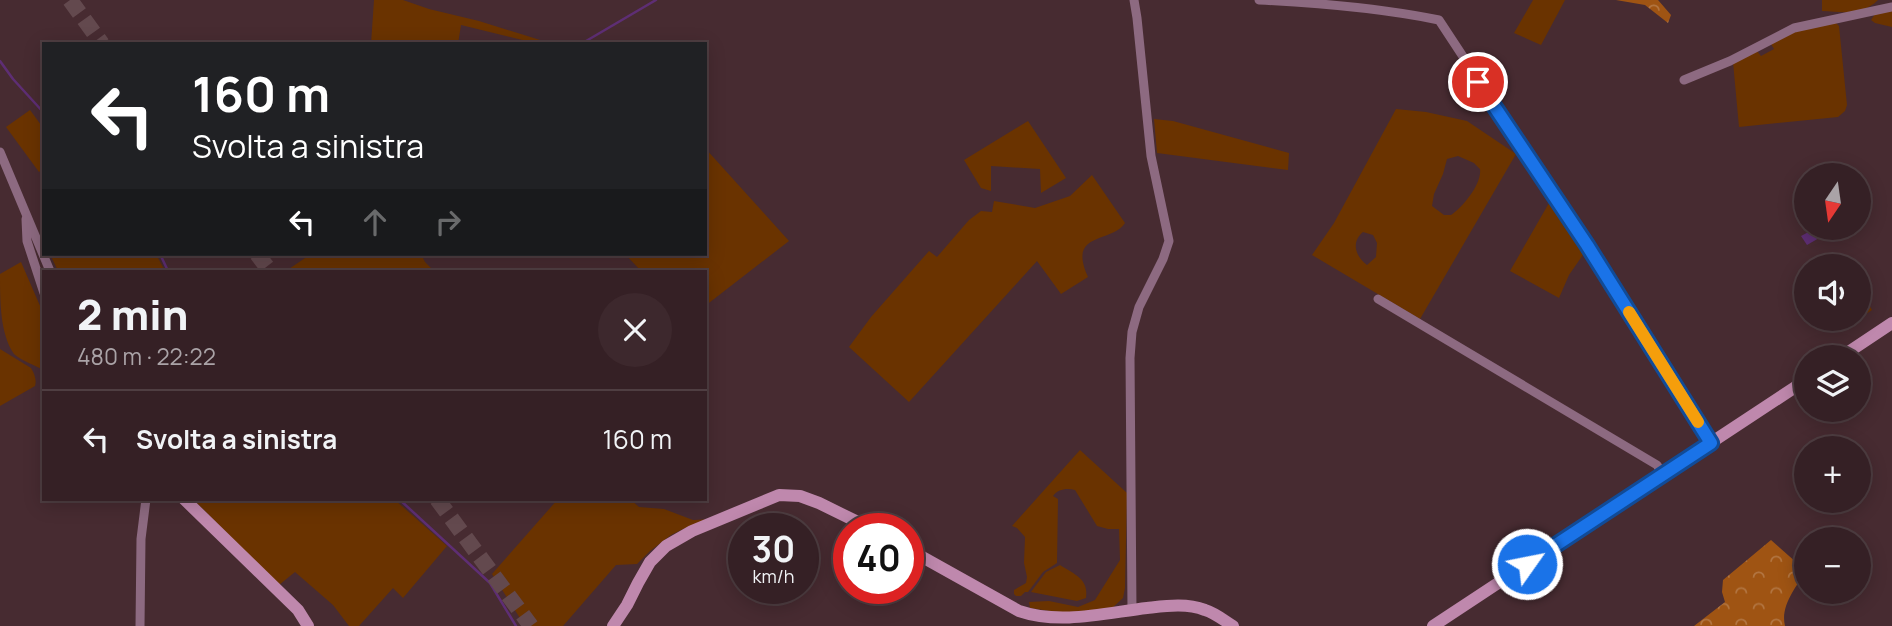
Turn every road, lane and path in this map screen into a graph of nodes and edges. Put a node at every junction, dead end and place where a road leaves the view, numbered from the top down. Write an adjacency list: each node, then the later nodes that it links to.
1 (1134, 0): 19 (street)
2 (1259, 0): 13 (street)
3 (1892, 7): 4 (street)
4 (1685, 80)
5 (0, 152): 6 (street)
6 (26, 210): 7 (street); 8 (street)
7 (42, 251)
8 (42, 287)
9 (1378, 299): 14 (street)
10 (1892, 324): 11 (street)
11 (1860, 345)
12 (1794, 388): 13 (street)
13 (1711, 443): 14 (street)
14 (1663, 475): 20 (street)
15 (146, 501): 21 (street)
16 (186, 501): 22 (street)
17 (839, 513): 23 (street)
18 (924, 558): 19 (street)
19 (1132, 610): 24 (street)
20 (1434, 625)
21 (140, 626)
22 (308, 626)
23 (613, 626)
24 (1233, 626)

